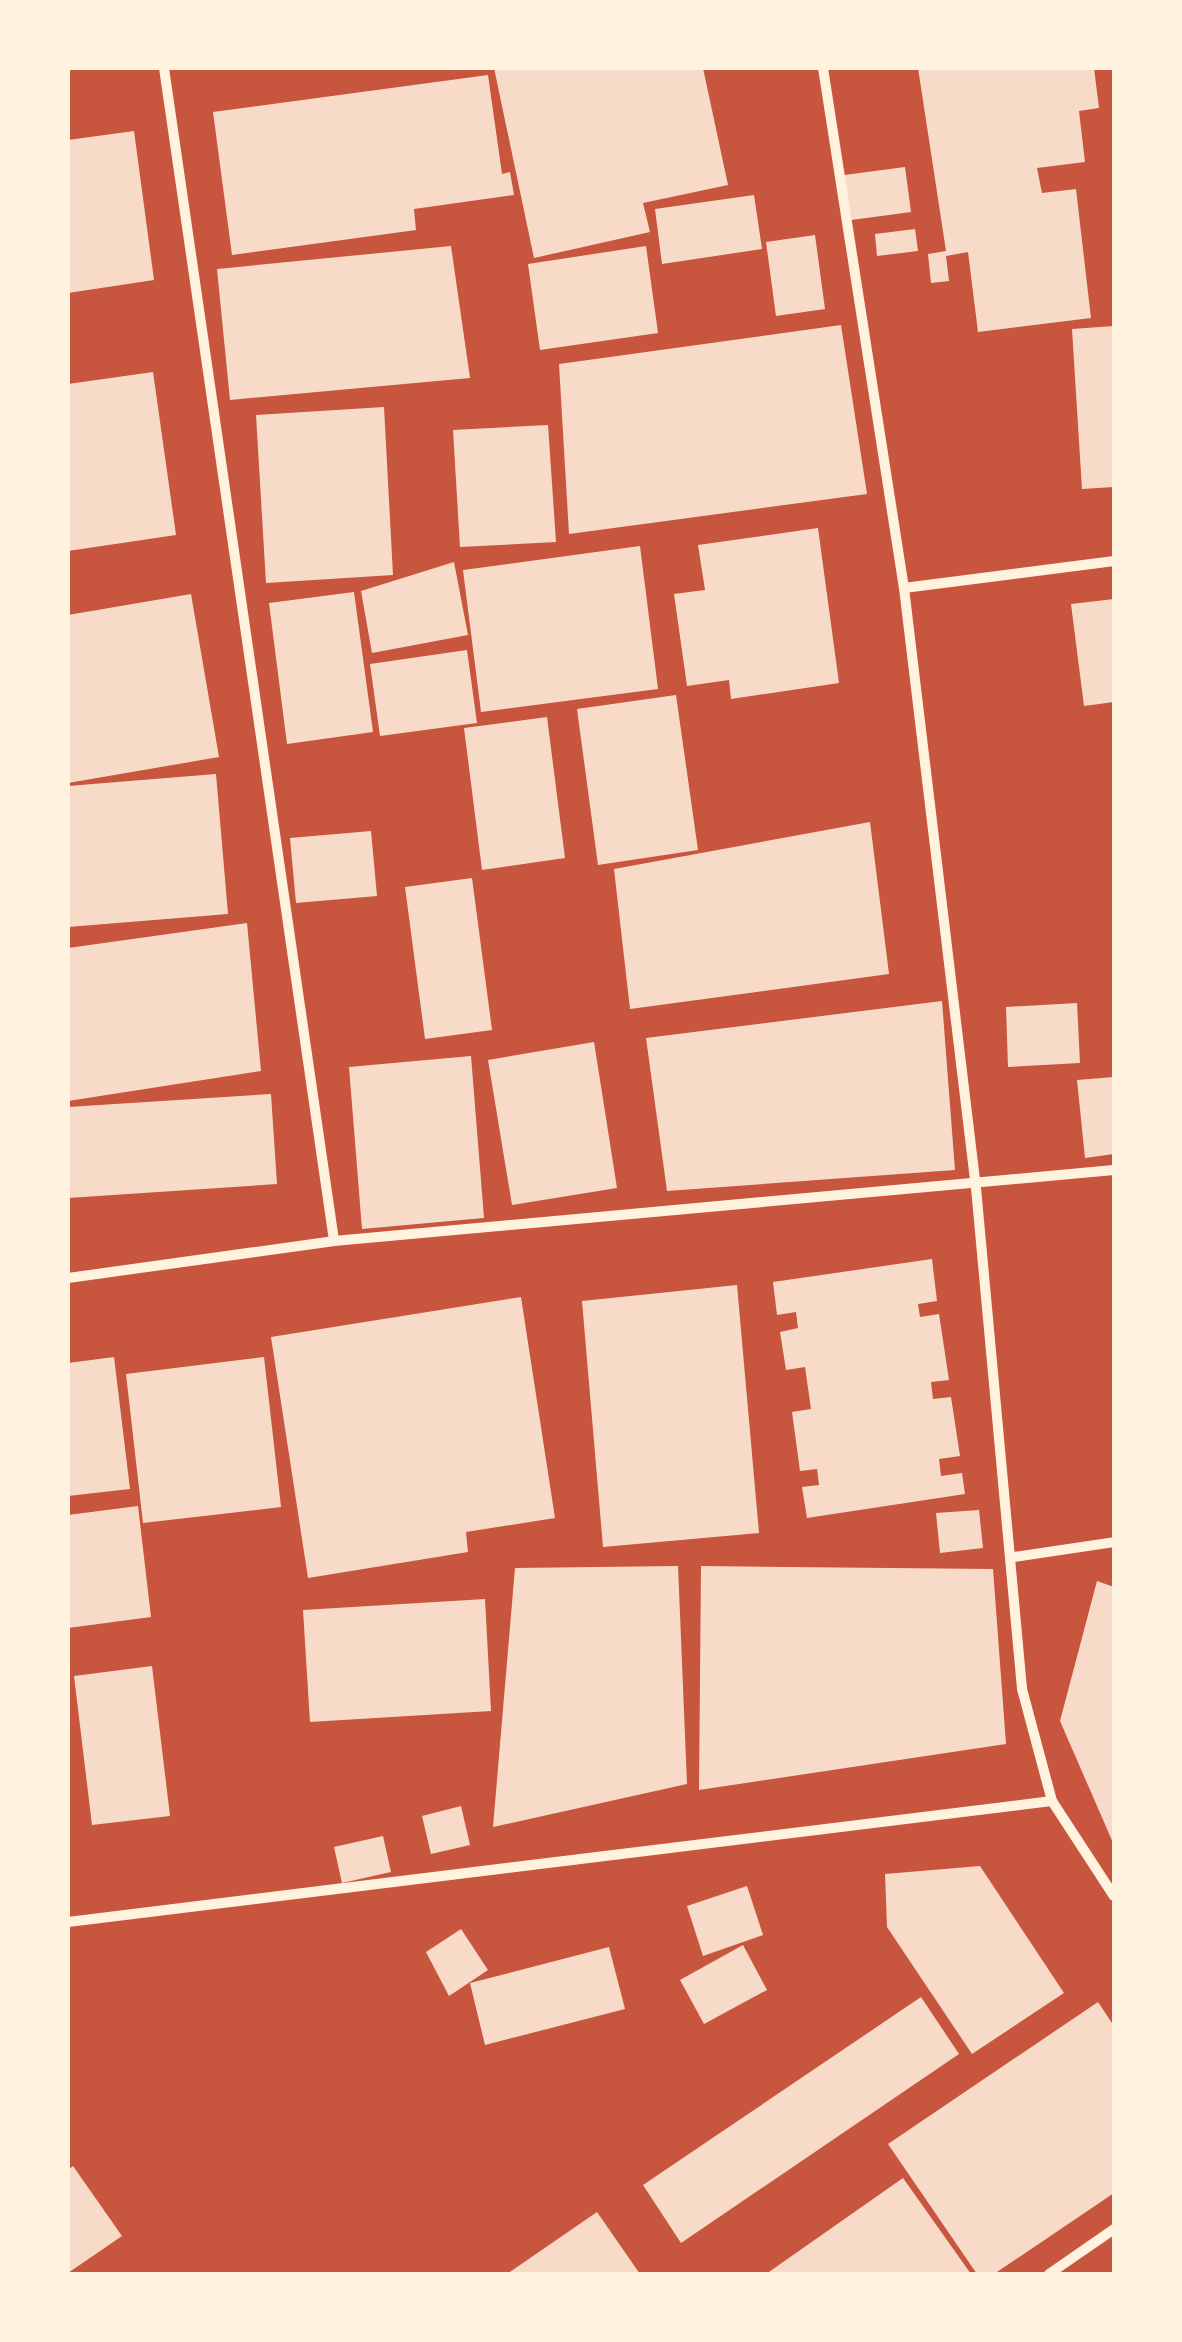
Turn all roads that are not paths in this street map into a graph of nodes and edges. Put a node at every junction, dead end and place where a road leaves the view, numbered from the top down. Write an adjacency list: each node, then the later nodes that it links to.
1 (164, 68): 7 (street)
2 (823, 68): 4 (street)
3 (1114, 561): 4 (street)
4 (904, 588): 6 (street)
5 (1114, 1170): 6 (street)
6 (976, 1188): 7 (street); 10 (street)
7 (334, 1241): 8 (street)
8 (68, 1278)
9 (1114, 1542): 10 (street)
10 (1014, 1557): 11 (street)
11 (1052, 1802): 12 (street); 13 (street)
12 (1114, 1896)
13 (68, 1922)
14 (1114, 2229): 15 (street)
15 (1048, 2274)

